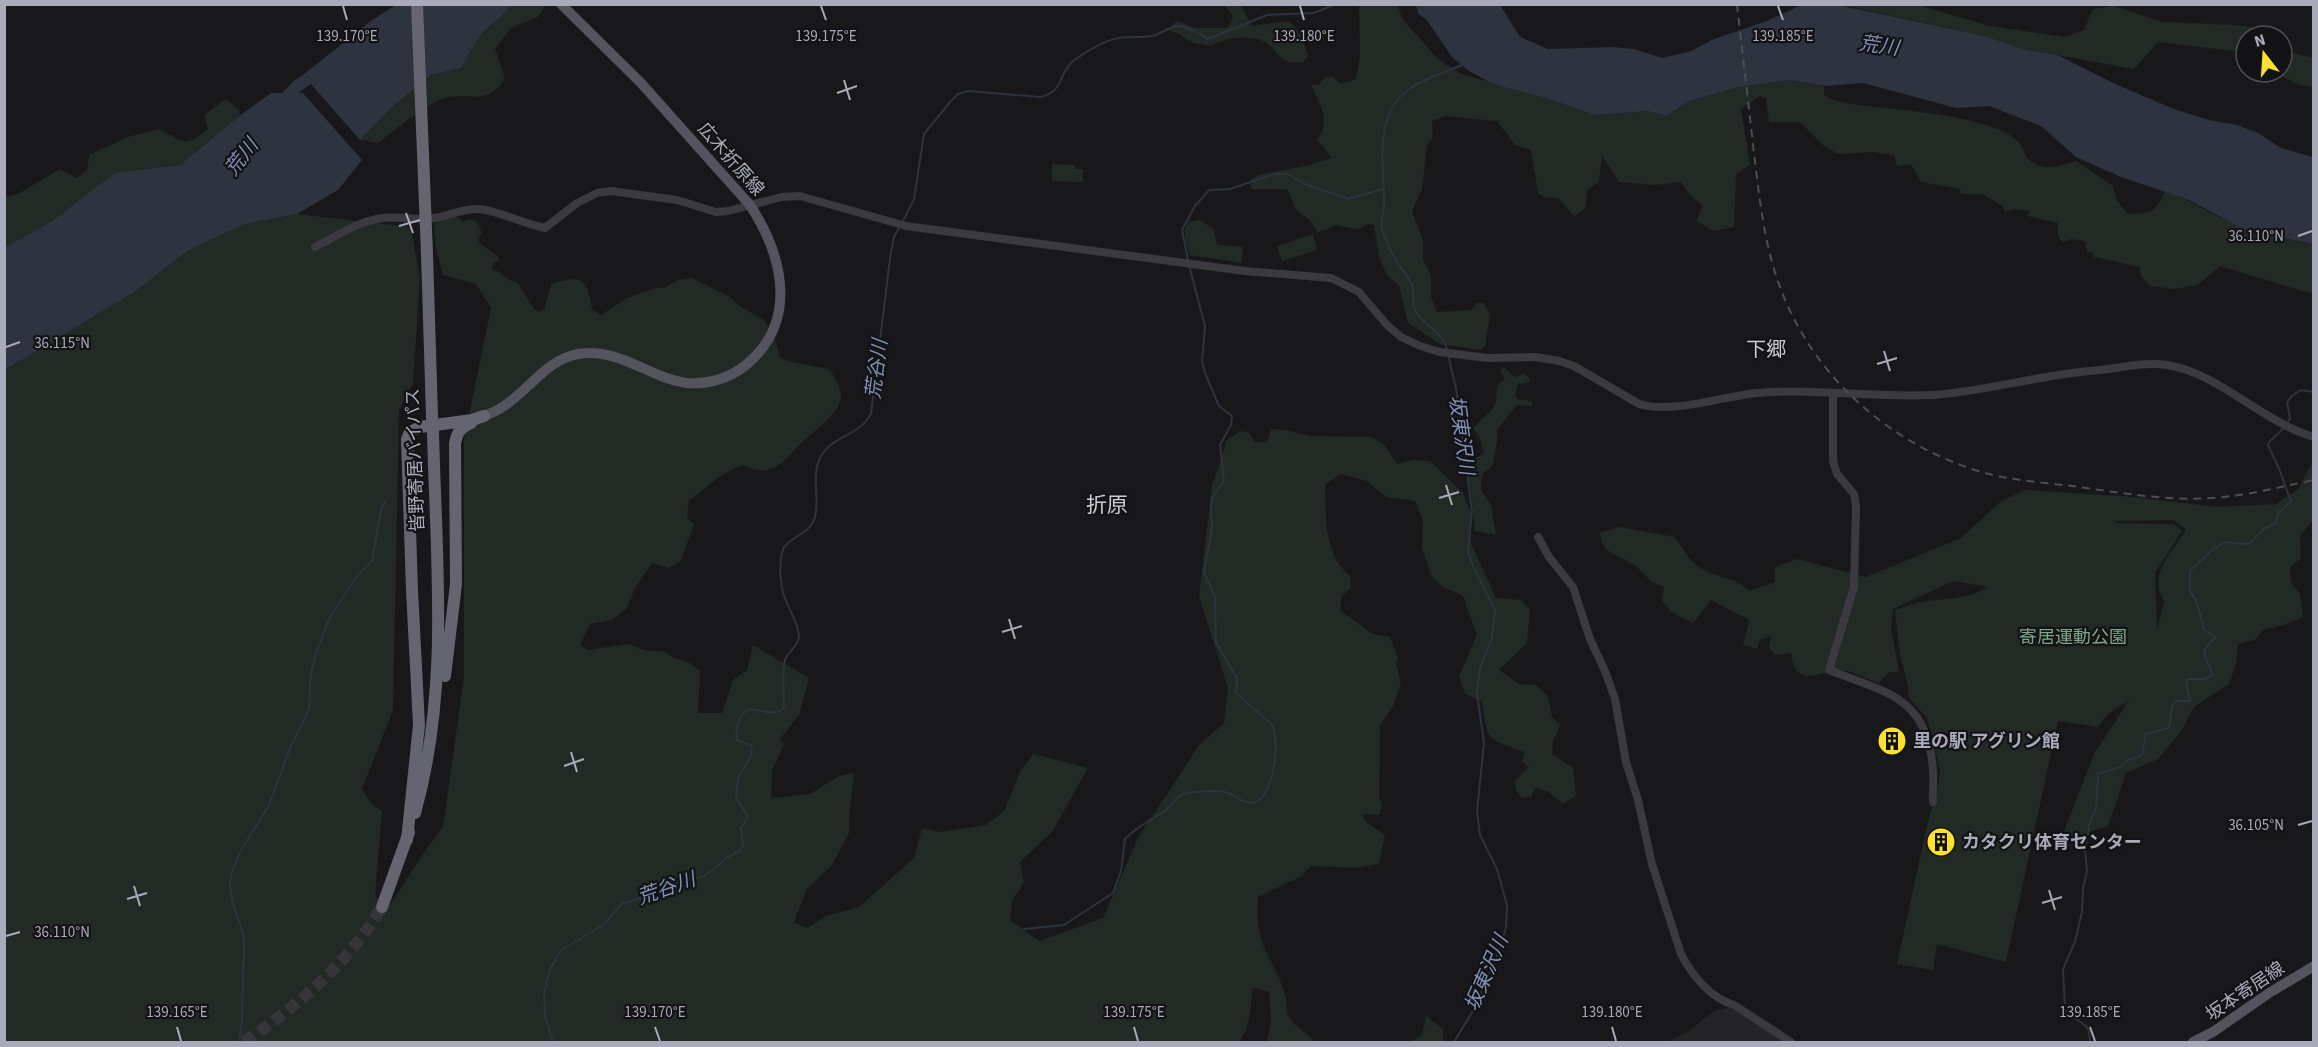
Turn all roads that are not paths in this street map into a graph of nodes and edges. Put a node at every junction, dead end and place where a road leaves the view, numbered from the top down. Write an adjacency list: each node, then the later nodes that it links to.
1 (417, 4): 10 (highway, 皆野寄居バイパス, bridge)
2 (561, 4): 3 (main road, 広木折原線)
3 (750, 205): 4 (street); 5 (street); 6 (main road, 広木折原線)
4 (315, 247)
5 (1833, 393): 7 (street); 9 (street)
6 (484, 416): 10 (highway); 10 (highway)
7 (2313, 437)
8 (1538, 537): 13 (street)
9 (1933, 802)
10 (407, 840): 11 (highway, 皆野寄居バイパス)
11 (382, 907)
12 (2313, 966): 14 (main road, 坂本寄居線)
13 (1791, 1042)
14 (2193, 1042)

